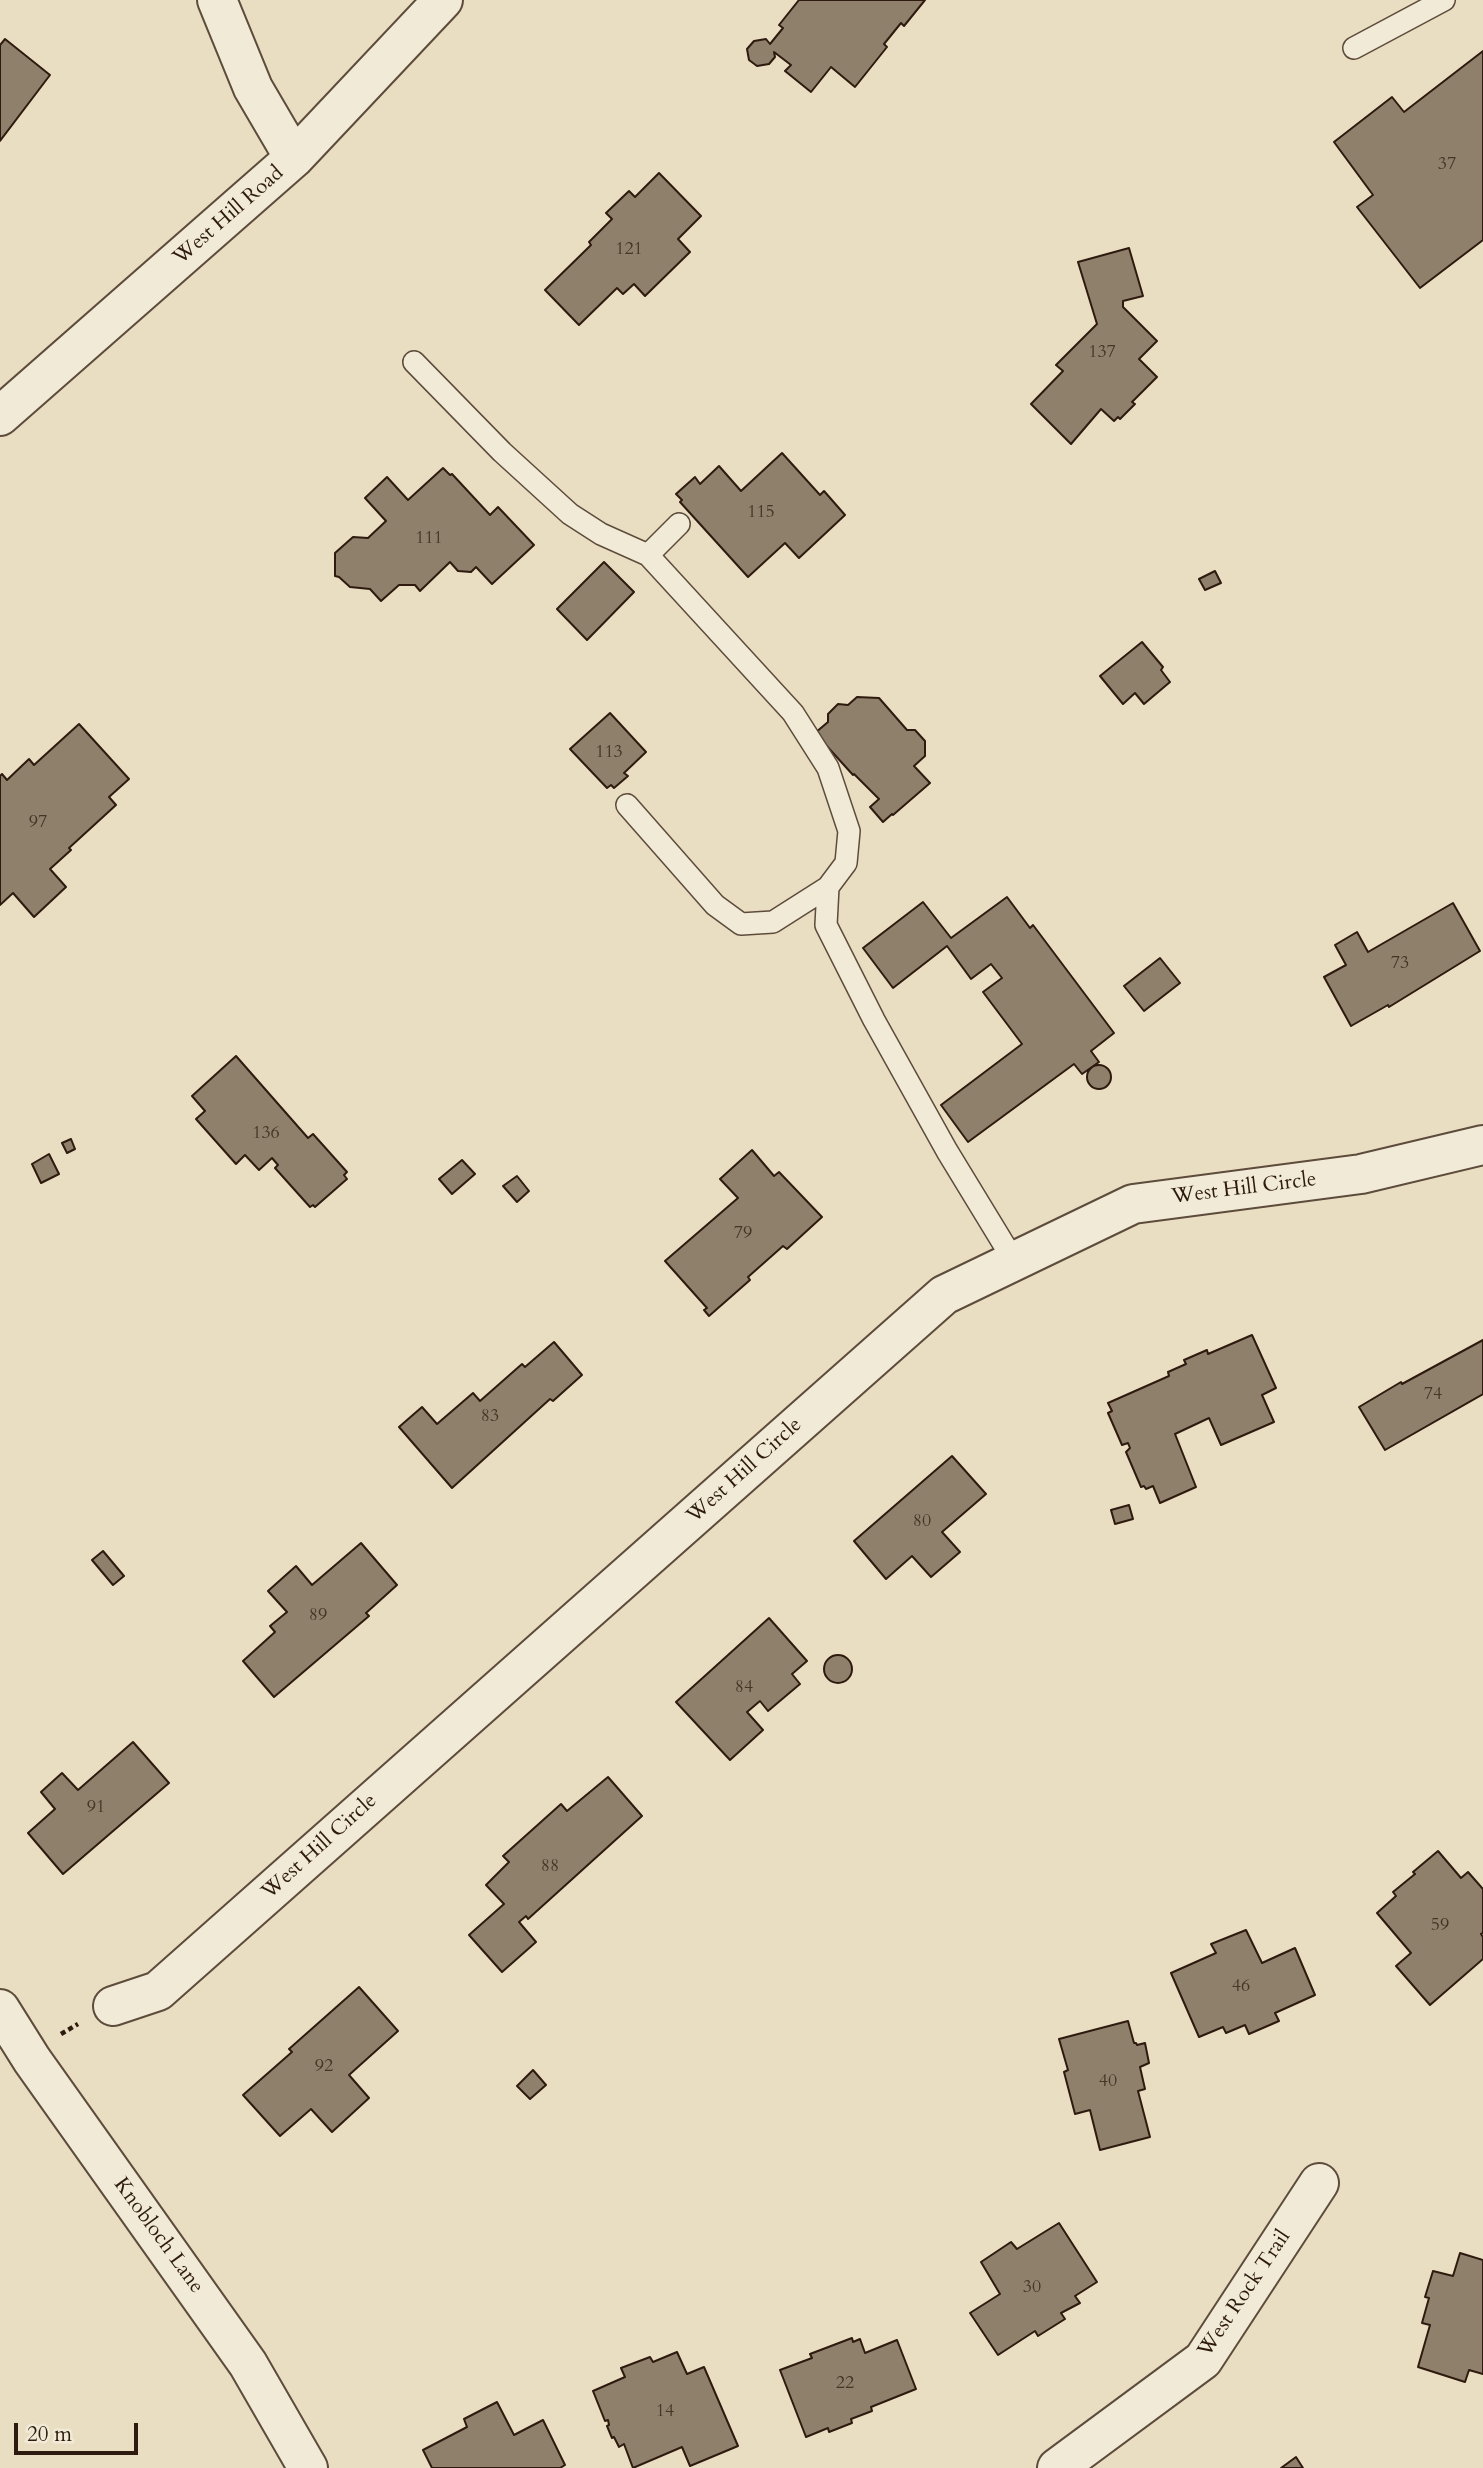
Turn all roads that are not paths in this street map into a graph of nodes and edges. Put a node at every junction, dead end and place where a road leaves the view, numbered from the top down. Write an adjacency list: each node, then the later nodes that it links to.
1 (217, 0): 5 (street)
2 (443, 0): 5 (street, West Hill Road)
3 (1444, 0): 4 (lane)
4 (1354, 48)
5 (294, 158): 7 (street, West Hill Road)
6 (414, 362): 9 (lane)
7 (0, 416)
8 (679, 524): 9 (lane)
9 (648, 555): 11 (lane)
10 (627, 805): 11 (lane)
11 (828, 887): 13 (lane)
12 (1483, 1145): 13 (street, West Hill Circle)
13 (1014, 1261): 14 (street, West Hill Circle)
14 (113, 2006)
15 (0, 2009): 17 (street, Knobloch Lane)
16 (1319, 2183): 18 (street, West Rock Trail)
17 (308, 2468)
18 (1056, 2468)

